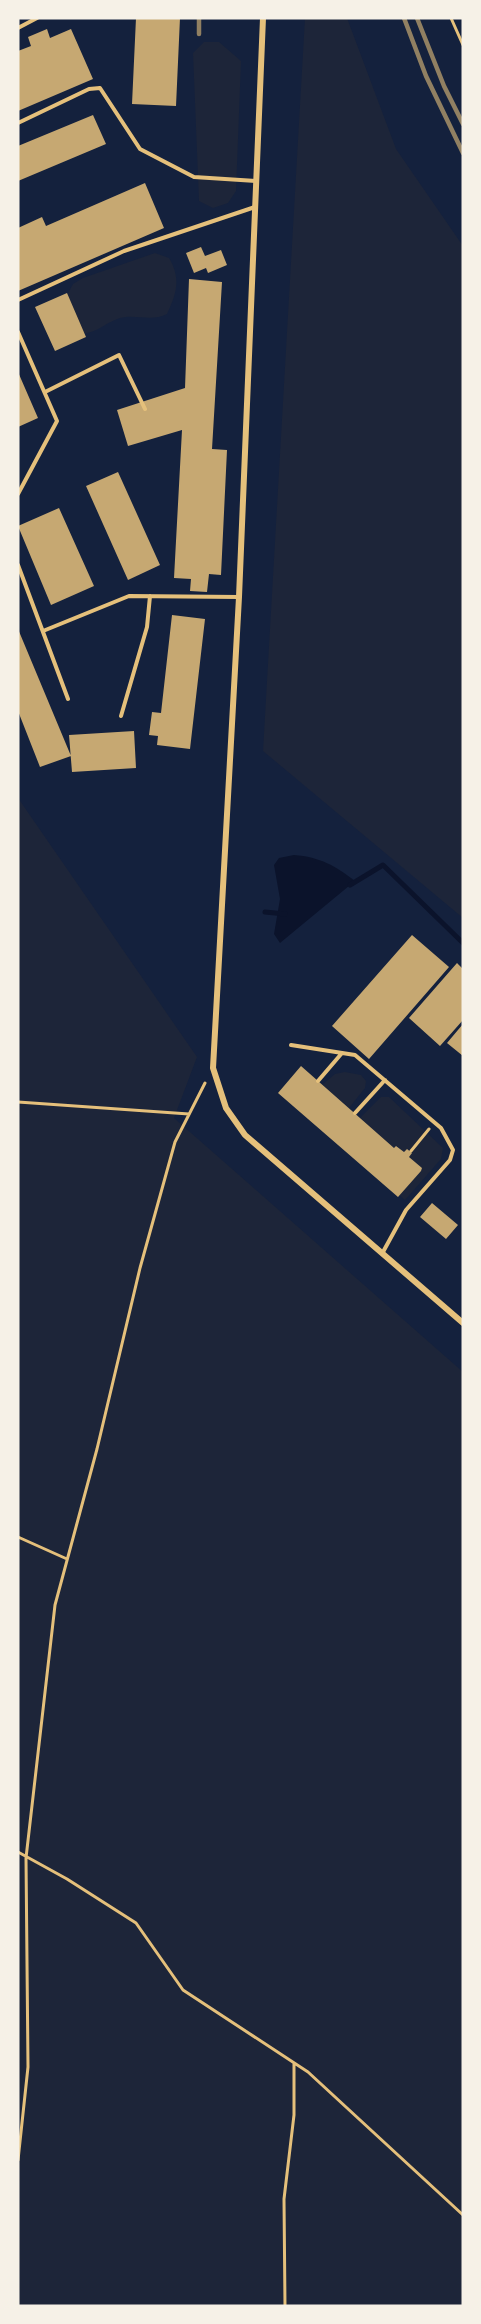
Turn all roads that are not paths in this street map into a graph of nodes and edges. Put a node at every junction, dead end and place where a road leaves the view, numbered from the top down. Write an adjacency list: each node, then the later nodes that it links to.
1 (37, 18): 3 (lane)
2 (263, 18): 5 (street)
3 (18, 28)
4 (18, 123): 5 (lane)
5 (256, 181): 6 (street)
6 (255, 207): 7 (lane); 14 (street)
7 (18, 300)
8 (18, 332): 9 (lane)
9 (45, 392): 10 (lane); 11 (lane)
10 (146, 409)
11 (18, 494)
12 (18, 565): 15 (lane)
13 (150, 596): 14 (lane); 15 (lane); 17 (lane)
14 (239, 597): 23 (street)
15 (43, 632): 16 (lane)
16 (68, 699)
17 (121, 716)
18 (291, 1046): 19 (lane)
19 (342, 1053): 20 (lane); 21 (lane)
20 (385, 1080): 22 (lane); 23 (lane)
21 (318, 1081)
22 (355, 1113)
23 (383, 1252): 24 (street)
24 (463, 1323)

